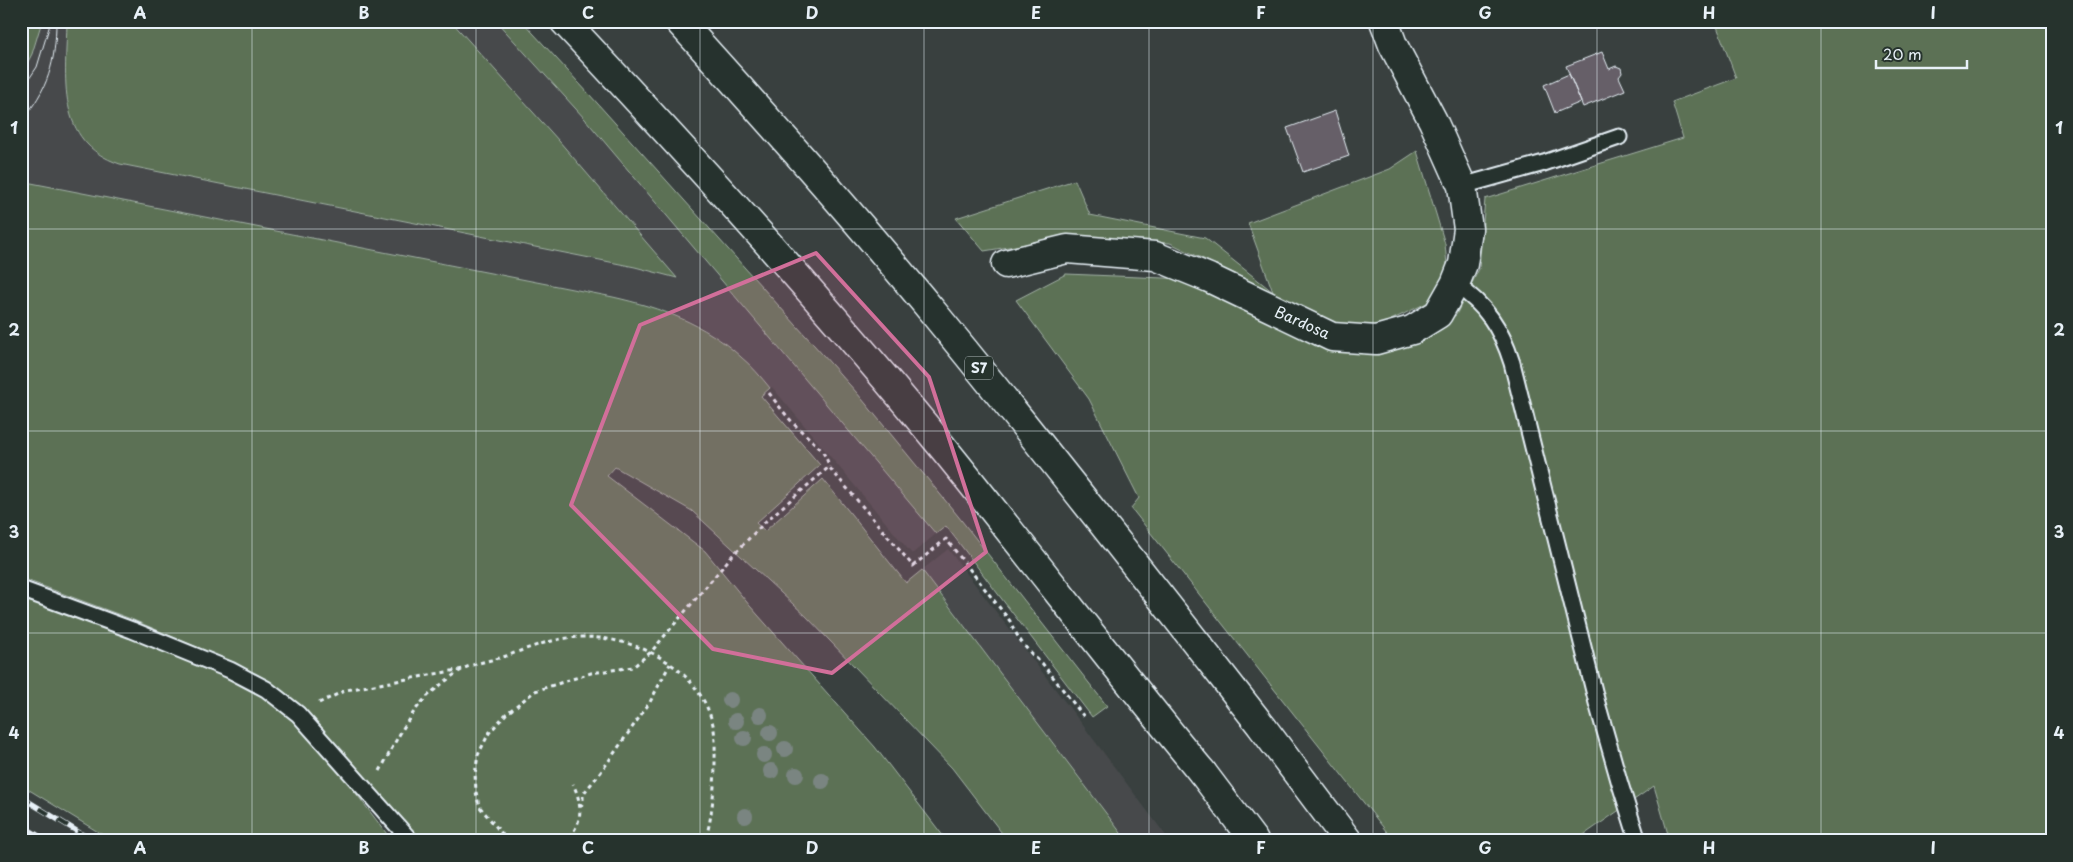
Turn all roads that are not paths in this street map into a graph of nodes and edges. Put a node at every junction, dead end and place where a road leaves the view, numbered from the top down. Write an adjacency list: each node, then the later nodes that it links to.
1 (564, 21): 10 (main road)
2 (679, 21): 11 (main road, S7)
3 (1384, 21): 5 (main road, Bardosa)
4 (1619, 137): 5 (lane)
5 (1462, 186): 7 (main road, Bardosa)
6 (1006, 264): 7 (main road, Bardosa)
7 (1455, 284): 12 (lane)
8 (21, 589): 9 (lane)
9 (411, 841)
10 (1254, 841)
11 (1348, 841)
12 (1638, 841)

